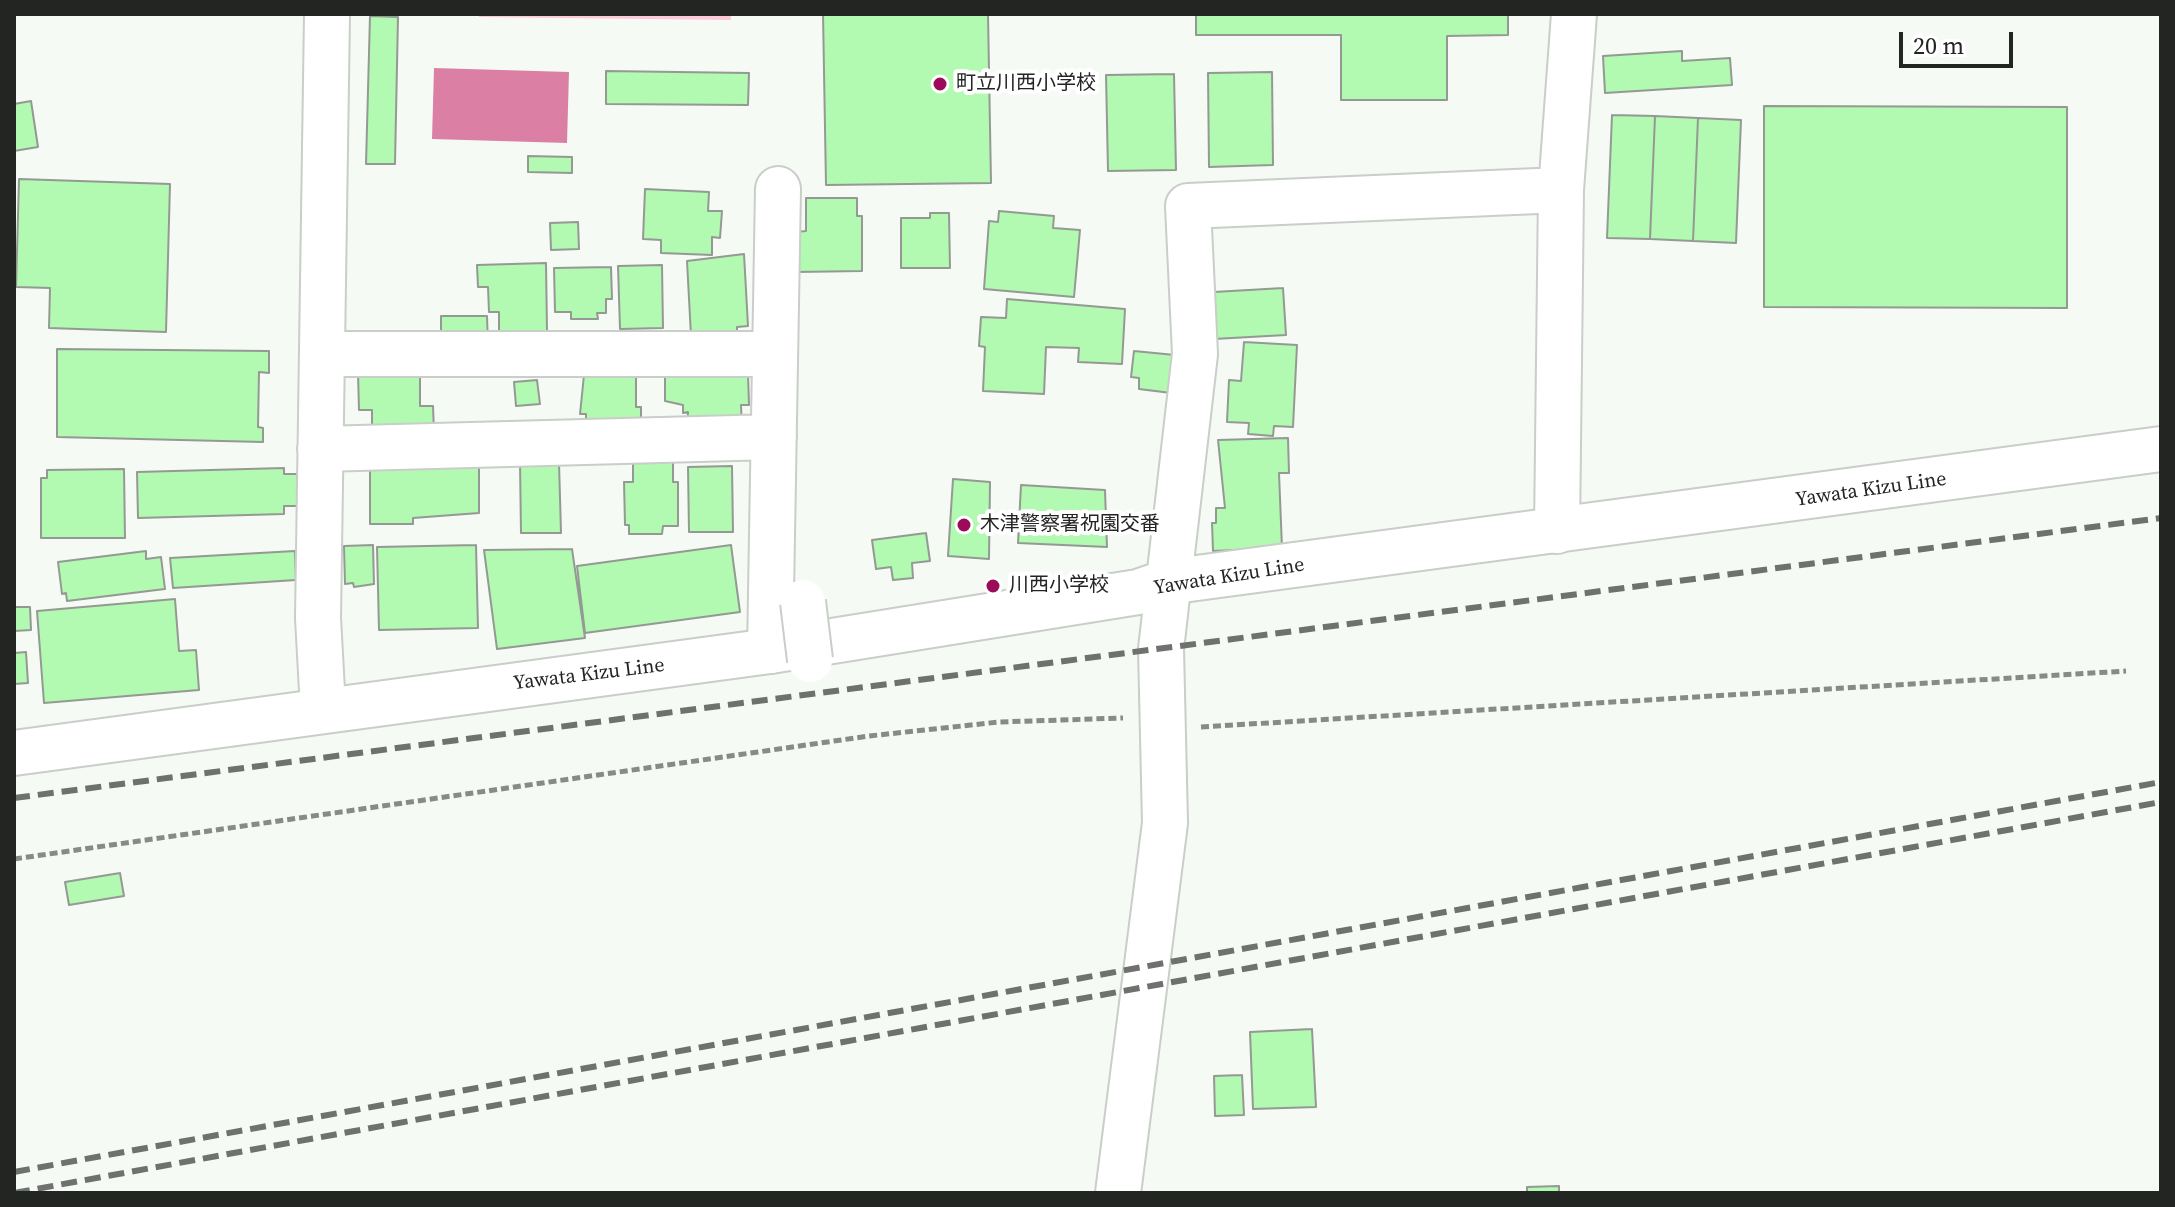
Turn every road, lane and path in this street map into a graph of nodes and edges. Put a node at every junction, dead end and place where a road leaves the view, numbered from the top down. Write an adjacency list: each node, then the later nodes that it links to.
1 (327, 14): 5 (street)
2 (1574, 14): 4 (street)
3 (778, 189): 6 (street)
4 (1561, 190): 10 (street); 11 (street)
5 (322, 354): 6 (street); 8 (street)
6 (775, 354): 7 (street)
7 (774, 437): 8 (street); 13 (street)
8 (320, 449): 15 (street)
9 (2161, 449): 10 (street, Yawata Kizu Line)
10 (1557, 531): 11 (street, Yawata Kizu Line)
11 (1167, 582): 13 (street, Yawata Kizu Line); 16 (street)
12 (803, 602): 13 (street, bridge)
13 (790, 655): 15 (street, Yawata Kizu Line)
14 (2126, 671): 16 (path)
15 (323, 709): 17 (street, Yawata Kizu Line)
16 (1163, 722): 18 (path); 19 (street)
17 (14, 753)
18 (14, 859)
19 (1118, 1193)

